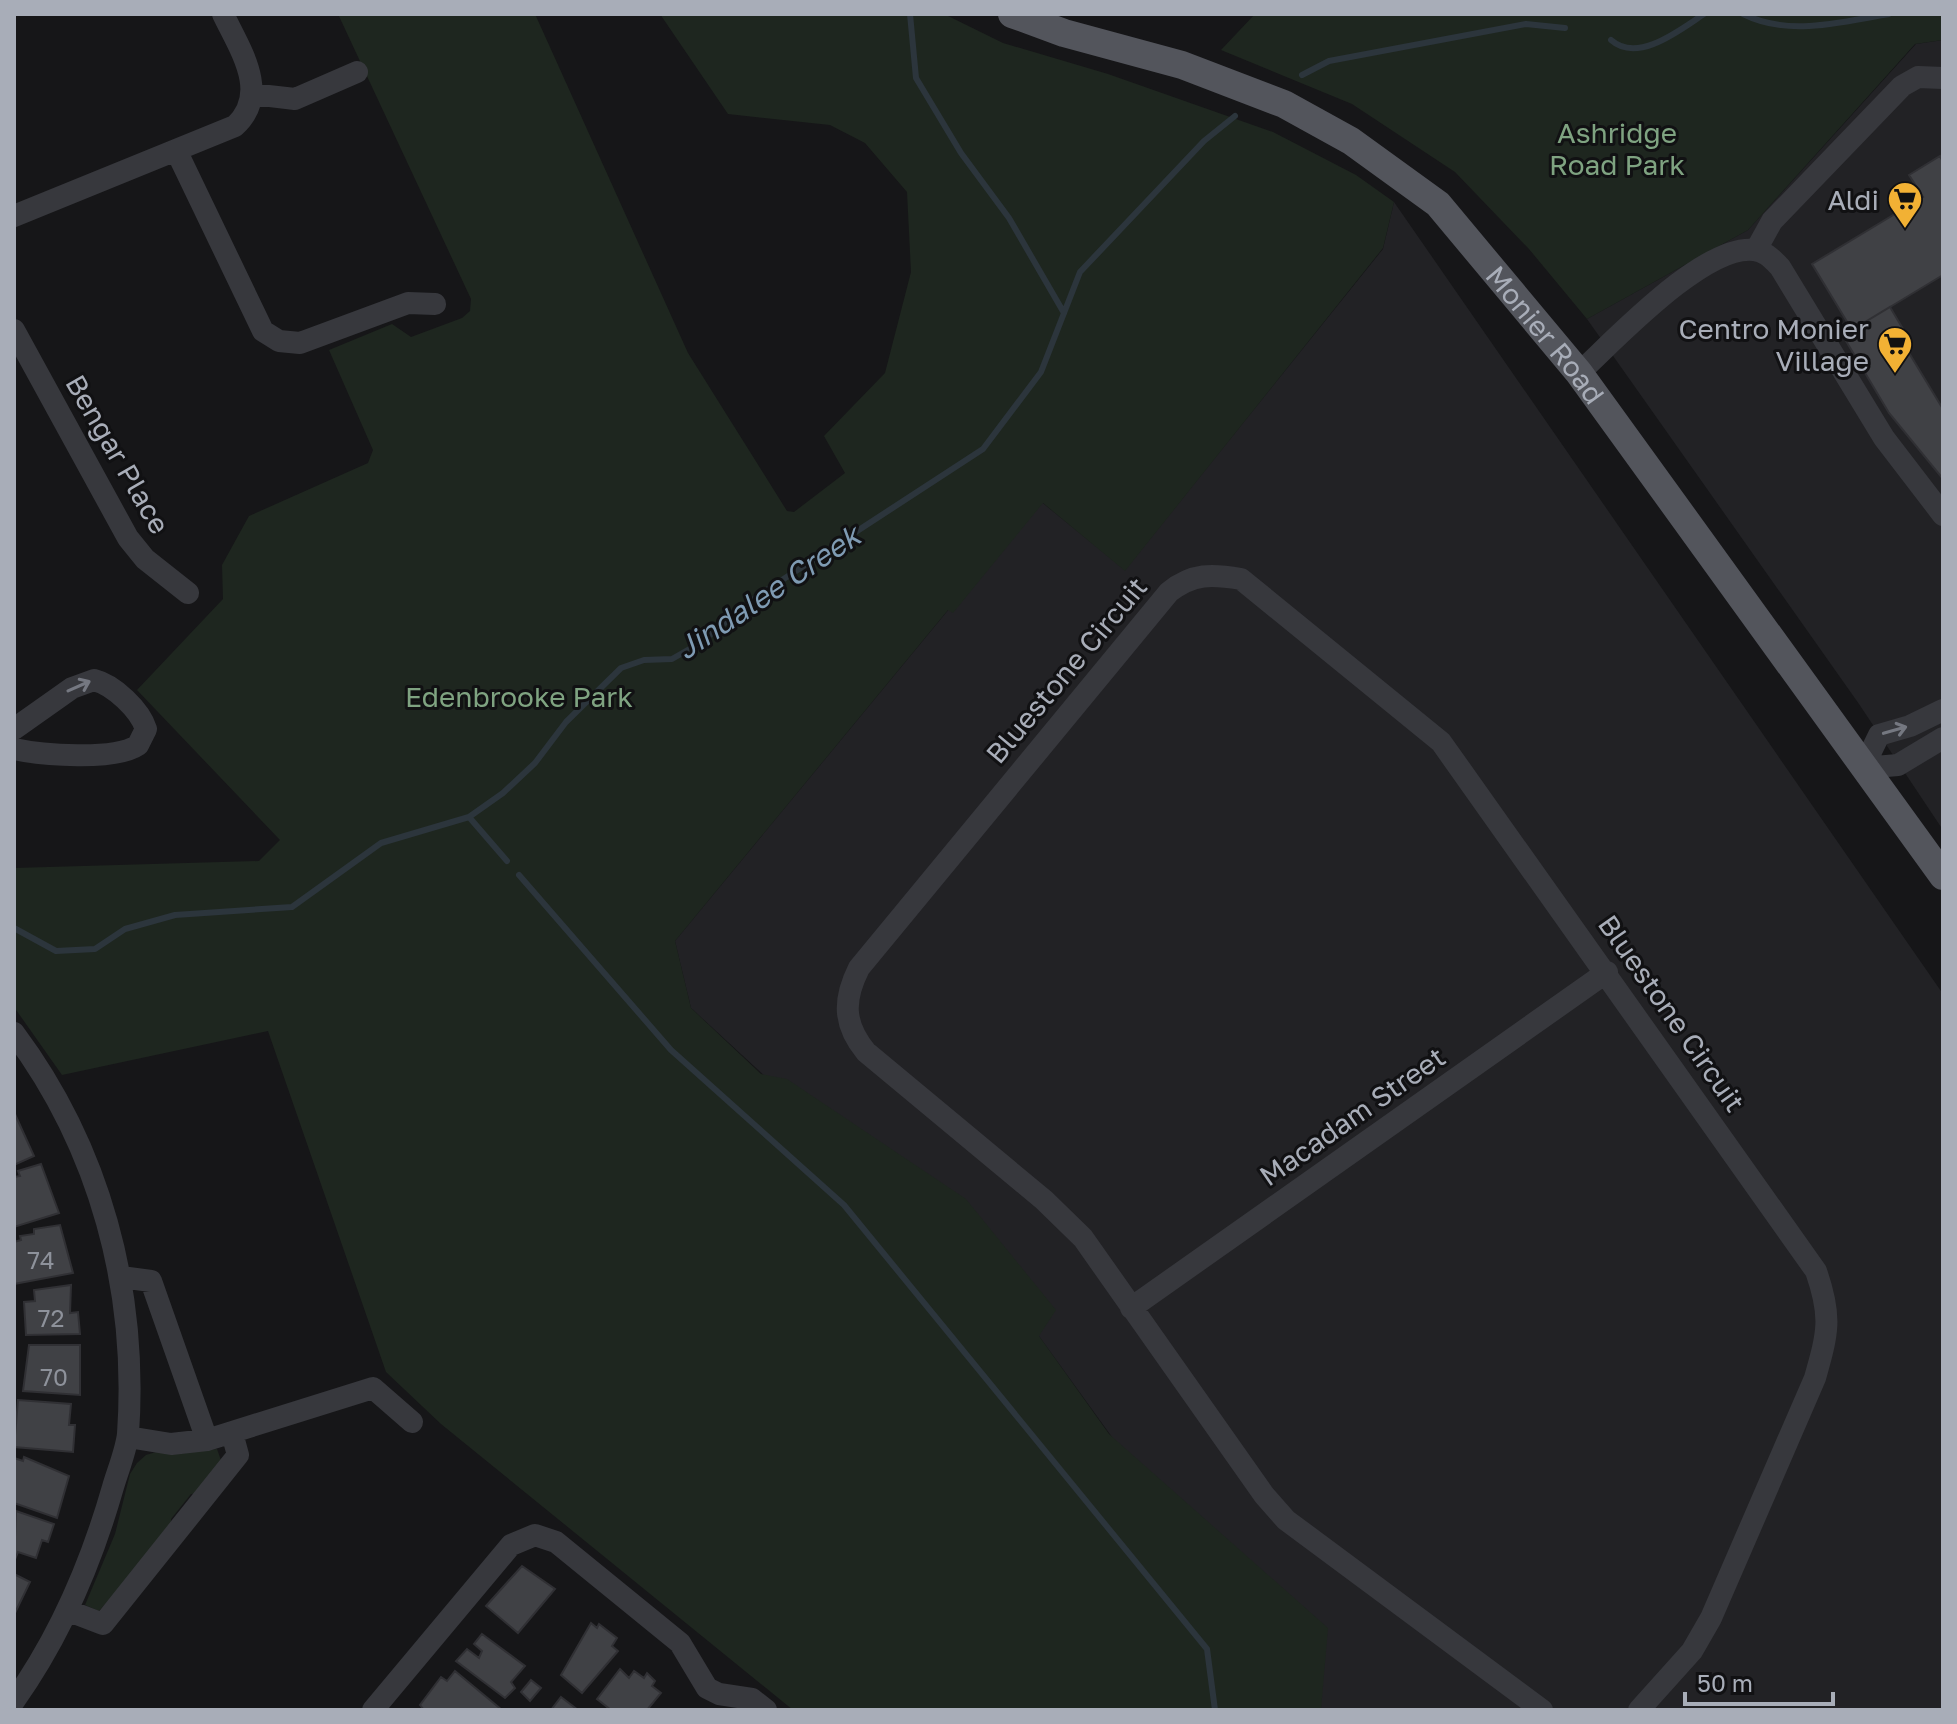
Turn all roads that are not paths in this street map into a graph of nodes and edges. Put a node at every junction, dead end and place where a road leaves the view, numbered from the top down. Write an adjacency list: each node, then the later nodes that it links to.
1 (223, 14): 5 (street)
2 (1012, 14): 11 (main road, Monier Road)
3 (357, 72): 5 (street)
4 (1943, 78): 8 (street)
5 (252, 94): 6 (street)
6 (176, 150): 7 (street); 9 (street)
7 (14, 216)
8 (1756, 250): 11 (street); 12 (street)
9 (435, 304)
10 (14, 330): 13 (street, Bengar Place)
11 (1579, 373): 18 (main road, Monier Road)
12 (1943, 515)
13 (188, 593)
14 (1943, 710): 18 (street, one-way to 14)
15 (14, 729): 17 (street, one-way to 17)
16 (1943, 738): 18 (street)
17 (14, 749)
18 (1863, 768): 19 (main road, Monier Road)
19 (1923, 852): 20 (main road, Monier Road); 21 (main road, Monier Road)
20 (1943, 876)
21 (1943, 890)
22 (1607, 972): 25 (street, Macadam Street); 25 (street, Bluestone Circuit); 35 (street, Bluestone Circuit)
23 (14, 1033): 24 (street)
24 (121, 1277): 28 (street); 29 (street)
25 (1131, 1308): 34 (street, Bluestone Circuit)
26 (412, 1422): 27 (street)
27 (232, 1433): 29 (street); 30 (street)
28 (128, 1437): 29 (street); 30 (street)
29 (207, 1440)
30 (69, 1611): 31 (street)
31 (14, 1701)
32 (373, 1710): 33 (street)
33 (766, 1710)
34 (1542, 1710)
35 (1639, 1710)

